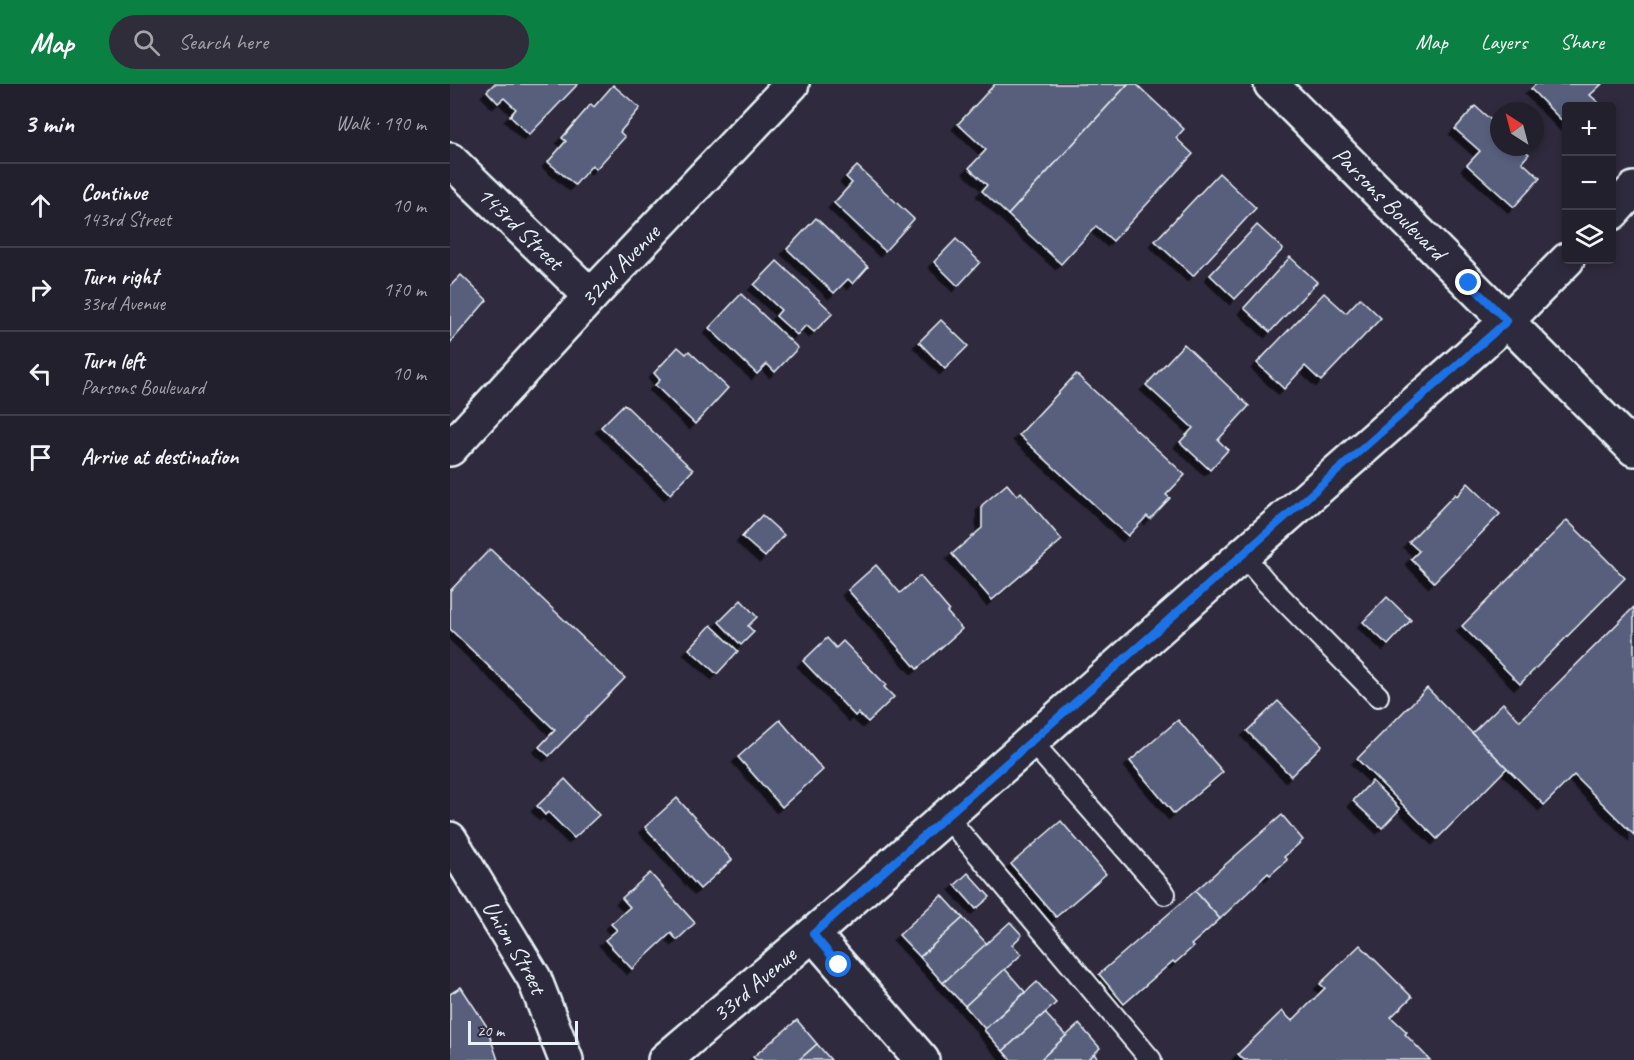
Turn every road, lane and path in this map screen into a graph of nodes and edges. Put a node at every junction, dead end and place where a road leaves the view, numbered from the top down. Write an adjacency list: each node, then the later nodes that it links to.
1 (792, 84): 7 (street, 32nd Avenue)
2 (1271, 84): 8 (street, Parsons Boulevard)
3 (450, 160): 7 (street, 143rd Street)
4 (1634, 189): 5 (street)
5 (1614, 210)
6 (1563, 264): 8 (street, 33rd Avenue)
7 (591, 296): 9 (street, 32nd Avenue)
8 (1507, 321): 10 (street, Parsons Boulevard); 11 (street, 33rd Avenue)
9 (450, 449)
10 (1634, 449)
11 (1243, 555): 12 (lane); 13 (street, 33rd Avenue)
12 (1378, 696)
13 (1031, 741): 14 (street, 33rd Avenue); 16 (lane)
14 (946, 816): 17 (street, 33rd Avenue); 21 (lane)
15 (450, 839): 18 (street, Union Street)
16 (1165, 894)
17 (813, 934): 19 (street, 33rd Avenue); 20 (street)
18 (566, 1060)
19 (665, 1060)
20 (922, 1060)
21 (1151, 1060)

